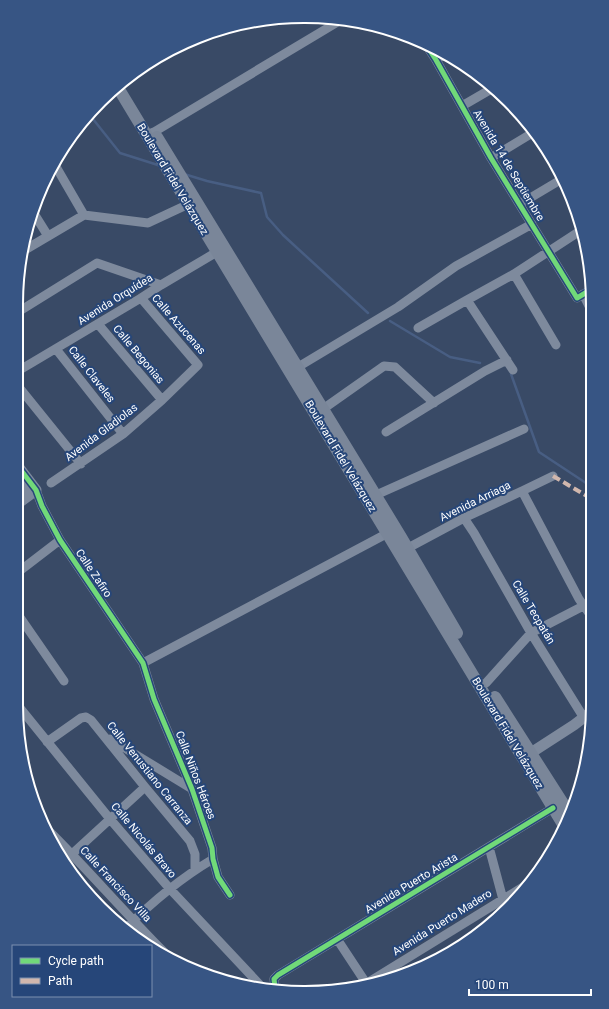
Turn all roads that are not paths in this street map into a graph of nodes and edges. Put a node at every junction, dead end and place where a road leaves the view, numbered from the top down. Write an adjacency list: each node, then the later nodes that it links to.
1 (333, 25): 9 (street)
2 (432, 54): 4 (street, Avenida 14 de Septiembre)
3 (439, 58): 4 (street)
4 (436, 60): 8 (street, Avenida 14 de Septiembre)
5 (127, 86): 9 (main road, Boulevard Fidel Velázquez)
6 (121, 91): 9 (main road, Boulevard Fidel Velázquez)
7 (488, 91): 8 (street)
8 (462, 106): 11 (street, Avenida 14 de Septiembre)
9 (150, 133): 14 (main road, Boulevard Fidel Velázquez)
10 (529, 135): 11 (street)
11 (491, 158): 15 (street, Avenida 14 de Septiembre)
12 (58, 170): 16 (street)
13 (558, 182): 15 (street)
14 (190, 197): 16 (street); 22 (main road, Boulevard Fidel Velázquez)
15 (520, 204): 18 (street, Avenida 14 de Septiembre)
16 (84, 215): 20 (street)
17 (37, 218): 20 (street)
18 (532, 224): 23 (street, Avenida 14 de Septiembre); 38 (street)
19 (576, 233): 23 (street)
20 (48, 236): 21 (street)
21 (29, 248)
22 (221, 249): 25 (street, Avenida Orquídea); 38 (main road, Boulevard Fidel Velázquez); 45 (main road, Boulevard Fidel Velázquez)
23 (549, 251): 24 (street); 27 (street, Avenida 14 de Septiembre)
24 (514, 274): 29 (street); 34 (street)
25 (161, 285): 28 (street, Avenida Orquídea); 31 (street)
26 (585, 293): 27 (street)
27 (580, 296): 30 (street, Avenida 14 de Septiembre)
28 (141, 298): 32 (street, Avenida Orquídea); 37 (street, Calle Azucenas)
29 (466, 300): 33 (street); 36 (street)
30 (586, 304)
31 (23, 309)
32 (98, 324): 35 (street, Avenida Orquídea); 42 (street, Calle Begonias)
33 (418, 328)
34 (556, 345)
35 (56, 349): 39 (street, Avenida Orquídea); 48 (street, Calle Claveles)
36 (507, 360): 40 (street); 43 (street)
37 (198, 365): 42 (street, Avenida Gladiolas)
38 (298, 367): 44 (main road, Boulevard Fidel Velázquez)
39 (23, 368)
40 (513, 370)
41 (23, 392): 49 (street)
42 (162, 400): 48 (street, Avenida Gladiolas)
43 (434, 403): 44 (street); 47 (street)
44 (323, 409): 45 (main road, Boulevard Fidel Velázquez)
45 (329, 426): 56 (main road, Boulevard Fidel Velázquez); 59 (main road, Boulevard Fidel Velázquez)
46 (524, 429): 56 (street)
47 (386, 432)
48 (123, 434): 49 (street, Avenida Gladiolas)
49 (81, 464): 52 (street, Avenida Gladiolas)
50 (23, 475): 55 (street)
51 (553, 476): 54 (street, Avenida Arriaga)
52 (51, 483)
53 (23, 484): 55 (street)
54 (522, 491): 58 (street, Avenida Arriaga); 63 (street)
55 (33, 492): 57 (street); 60 (street, Calle Zafiro)
56 (376, 495): 61 (main road, Boulevard Fidel Velázquez)
57 (23, 500)
58 (464, 518): 61 (street, Avenida Arriaga); 66 (street, Calle Tecpatán)
59 (388, 533): 67 (street); 75 (main road, Boulevard Fidel Velázquez)
60 (60, 540): 62 (street); 67 (street, Calle Zafiro)
61 (408, 548): 69 (main road, Boulevard Fidel Velázquez)
62 (23, 568)
63 (586, 603)
64 (586, 605): 66 (street)
65 (23, 623): 68 (street)
66 (532, 633): 69 (street); 70 (street, Calle Tecpatán)
67 (143, 663): 77 (street, Calle Niños Héroes)
68 (64, 681)
69 (486, 683): 75 (main road, Boulevard Fidel Velázquez)
70 (586, 711)
71 (23, 712): 74 (street, Calle Nicolás Bravo)
72 (585, 717): 75 (street)
73 (104, 736): 74 (street, Calle Venustiano Carranza); 76 (street, Calle Venustiano Carranza); 77 (street)
74 (47, 742): 80 (street, Calle Nicolás Bravo)
75 (527, 756): 78 (main road, Boulevard Fidel Velázquez); 79 (main road, Boulevard Fidel Velázquez)
76 (145, 787): 80 (street); 86 (street, Calle Venustiano Carranza)
77 (192, 789): 85 (street, Calle Niños Héroes)
78 (553, 808): 81 (main road, Boulevard Fidel Velázquez); 83 (street, Avenida Puerto Arista)
79 (566, 810)
80 (110, 819): 84 (street); 87 (street, Calle Nicolás Bravo)
81 (561, 821)
82 (58, 840): 84 (street, Calle Francisco Villa)
83 (489, 848): 89 (street); 92 (street, Avenida Puerto Arista)
84 (72, 854): 90 (street, Calle Francisco Villa)
85 (213, 859): 86 (street); 88 (street, Calle Niños Héroes)
86 (195, 870): 87 (street)
87 (170, 889): 90 (street); 96 (street, Calle Nicolás Bravo)
88 (230, 895)
89 (504, 903): 94 (street, Avenida Puerto Madero)
90 (133, 921): 91 (street); 93 (street, Calle Francisco Villa)
91 (129, 925)
92 (337, 939): 95 (street); 97 (street, Avenida Puerto Arista)
93 (155, 943)
94 (381, 975)
95 (365, 979)
96 (257, 982)
97 (274, 984)

